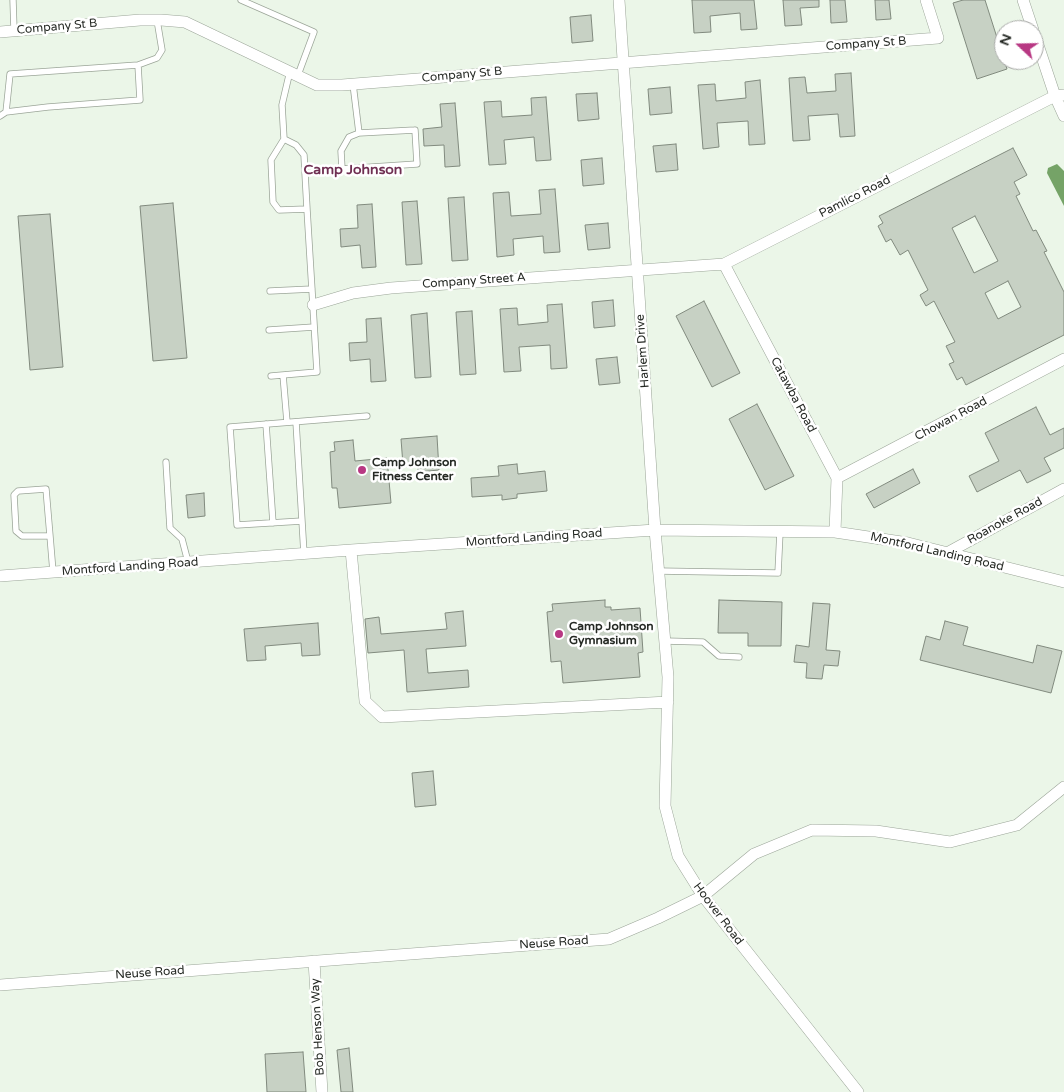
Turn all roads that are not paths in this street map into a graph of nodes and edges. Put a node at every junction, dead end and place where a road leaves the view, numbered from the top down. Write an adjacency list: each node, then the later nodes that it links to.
1 (12, 0): 8 (lane)
2 (241, 0): 13 (lane)
3 (619, 0): 11 (street, Harlem Drive)
4 (926, 0): 11 (street, Company St B)
5 (1023, 0): 7 (street)
6 (158, 20): 8 (street, Company St B); 12 (lane); 13 (street, Company St B)
7 (1030, 20)
8 (14, 30): 9 (street, Company St B)
9 (0, 32)
10 (1044, 58): 15 (street)
11 (625, 61): 14 (street, Company St B); 22 (street, Harlem Drive)
12 (138, 65): 16 (lane); 16 (lane)
13 (294, 73): 14 (street, Company St B); 19 (lane)
14 (353, 84): 18 (lane)
15 (1059, 96): 17 (street); 21 (street, Pamlico Road)
16 (3, 114)
17 (1064, 116)
18 (359, 134): 18 (lane)
19 (284, 139): 20 (lane); 20 (lane)
20 (306, 209): 23 (lane)
21 (724, 264): 22 (street, Pamlico Road); 36 (street, Catawba Road)
22 (638, 269): 25 (street, Company Street A); 40 (street, Harlem Drive)
23 (312, 289): 24 (lane); 25 (lane)
24 (270, 292)
25 (313, 305): 26 (lane)
26 (314, 327): 27 (lane); 29 (lane)
27 (269, 330)
28 (1064, 359): 36 (street, Chowan Road)
29 (283, 375): 30 (lane); 32 (lane)
30 (271, 376)
31 (367, 416): 33 (lane)
32 (287, 422): 33 (lane); 34 (lane)
33 (296, 422): 38 (lane)
34 (266, 424): 39 (lane); 39 (lane)
35 (166, 462): 47 (lane)
36 (837, 478): 42 (street, Catawba Road)
37 (1064, 489): 45 (street, Roanoke Road)
38 (302, 521): 39 (lane); 46 (lane)
39 (273, 523)
40 (655, 530): 41 (street, Montford Landing Road); 44 (street, Montford Landing Road); 48 (street, Harlem Drive)
41 (780, 532): 42 (street, Montford Landing Road); 48 (lane)
42 (835, 532): 45 (street, Montford Landing Road)
43 (50, 536): 43 (lane); 49 (lane)
44 (351, 550): 46 (street, Montford Landing Road); 54 (street)
45 (947, 553): 51 (street, Montford Landing Road)
46 (304, 554): 47 (street, Montford Landing Road)
47 (188, 562): 49 (street, Montford Landing Road)
48 (658, 571): 52 (street, Harlem Drive)
49 (53, 572): 50 (street, Montford Landing Road)
50 (0, 576)
51 (1064, 582)
52 (665, 642): 53 (lane); 54 (street, Harlem Drive)
53 (739, 657)
54 (668, 702): 56 (street, Hoover Road)
55 (1064, 787): 56 (street, Neuse Road)
56 (702, 896): 57 (street, Neuse Road); 60 (street, Hoover Road)
57 (314, 961): 58 (street, Neuse Road); 59 (street, Bob Henson Way)
58 (0, 984)
59 (322, 1092)
60 (858, 1092)

